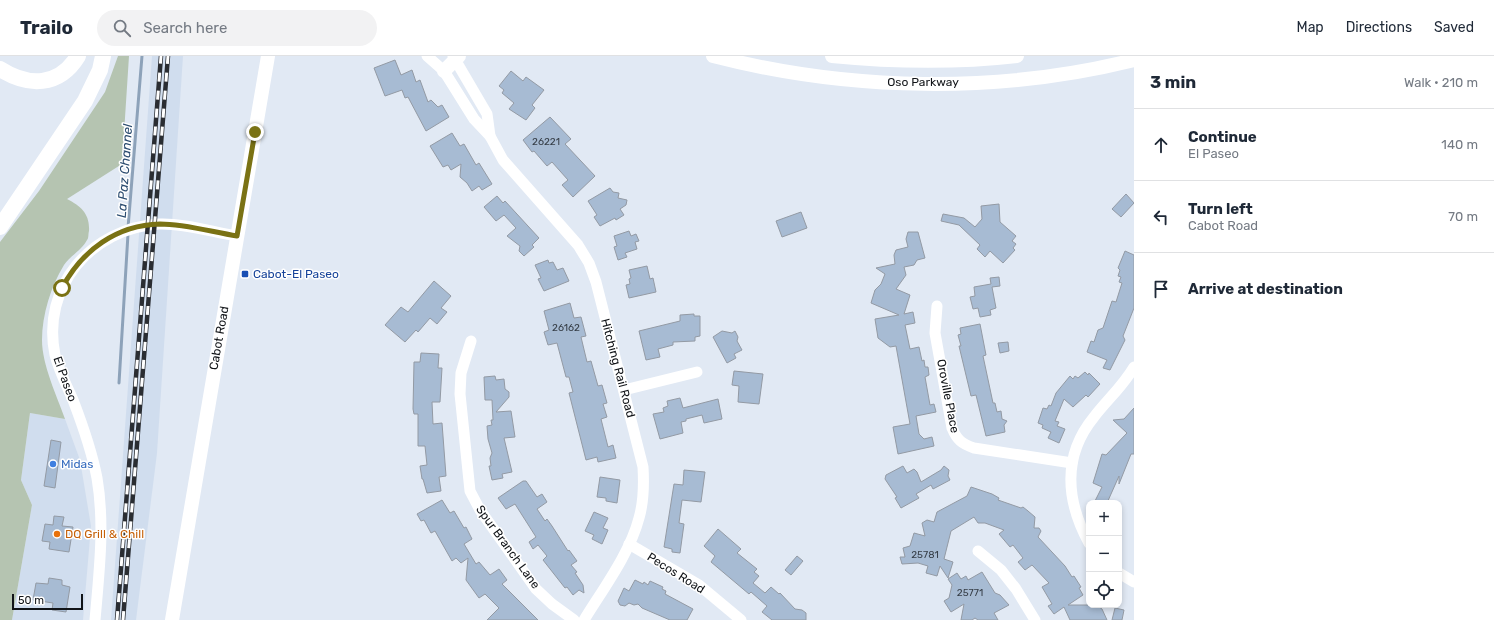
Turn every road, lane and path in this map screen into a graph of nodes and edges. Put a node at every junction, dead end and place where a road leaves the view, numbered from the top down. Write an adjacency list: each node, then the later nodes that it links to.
1 (78, 56): 10 (highway)
2 (103, 56): 13 (highway)
3 (268, 56): 14 (main road, Cabot Road)
4 (427, 56): 11 (street, Hitching Rail Road)
5 (713, 56): 9 (main road, Oso Parkway)
6 (832, 56): 7 (main road, Oso Parkway)
7 (1017, 56)
8 (456, 57): 11 (main road); 12 (street, Hitching Rail Road)
9 (1134, 60)
10 (0, 69)
11 (444, 71): 12 (street, Hitching Rail Road)
12 (490, 136): 19 (street, Hitching Rail Road)
13 (0, 227)
14 (237, 236): 26 (street, El Paseo); 27 (main road, Cabot Road)
15 (937, 306): 20 (street, Oroville Place)
16 (471, 341): 28 (street, Spur Branch Lane)
17 (1134, 367): 20 (street)
18 (698, 372): 19 (street)
19 (624, 390): 22 (street, Hitching Rail Road)
20 (1072, 463): 21 (street)
21 (1086, 538)
22 (628, 544): 29 (street, Hitching Rail Road); 30 (street, Pecos Road)
23 (978, 551): 31 (street)
24 (1122, 574): 25 (street)
25 (1134, 582)
26 (95, 620)
27 (172, 620)
28 (574, 620)
29 (584, 620)
30 (741, 620)
31 (1035, 620)

